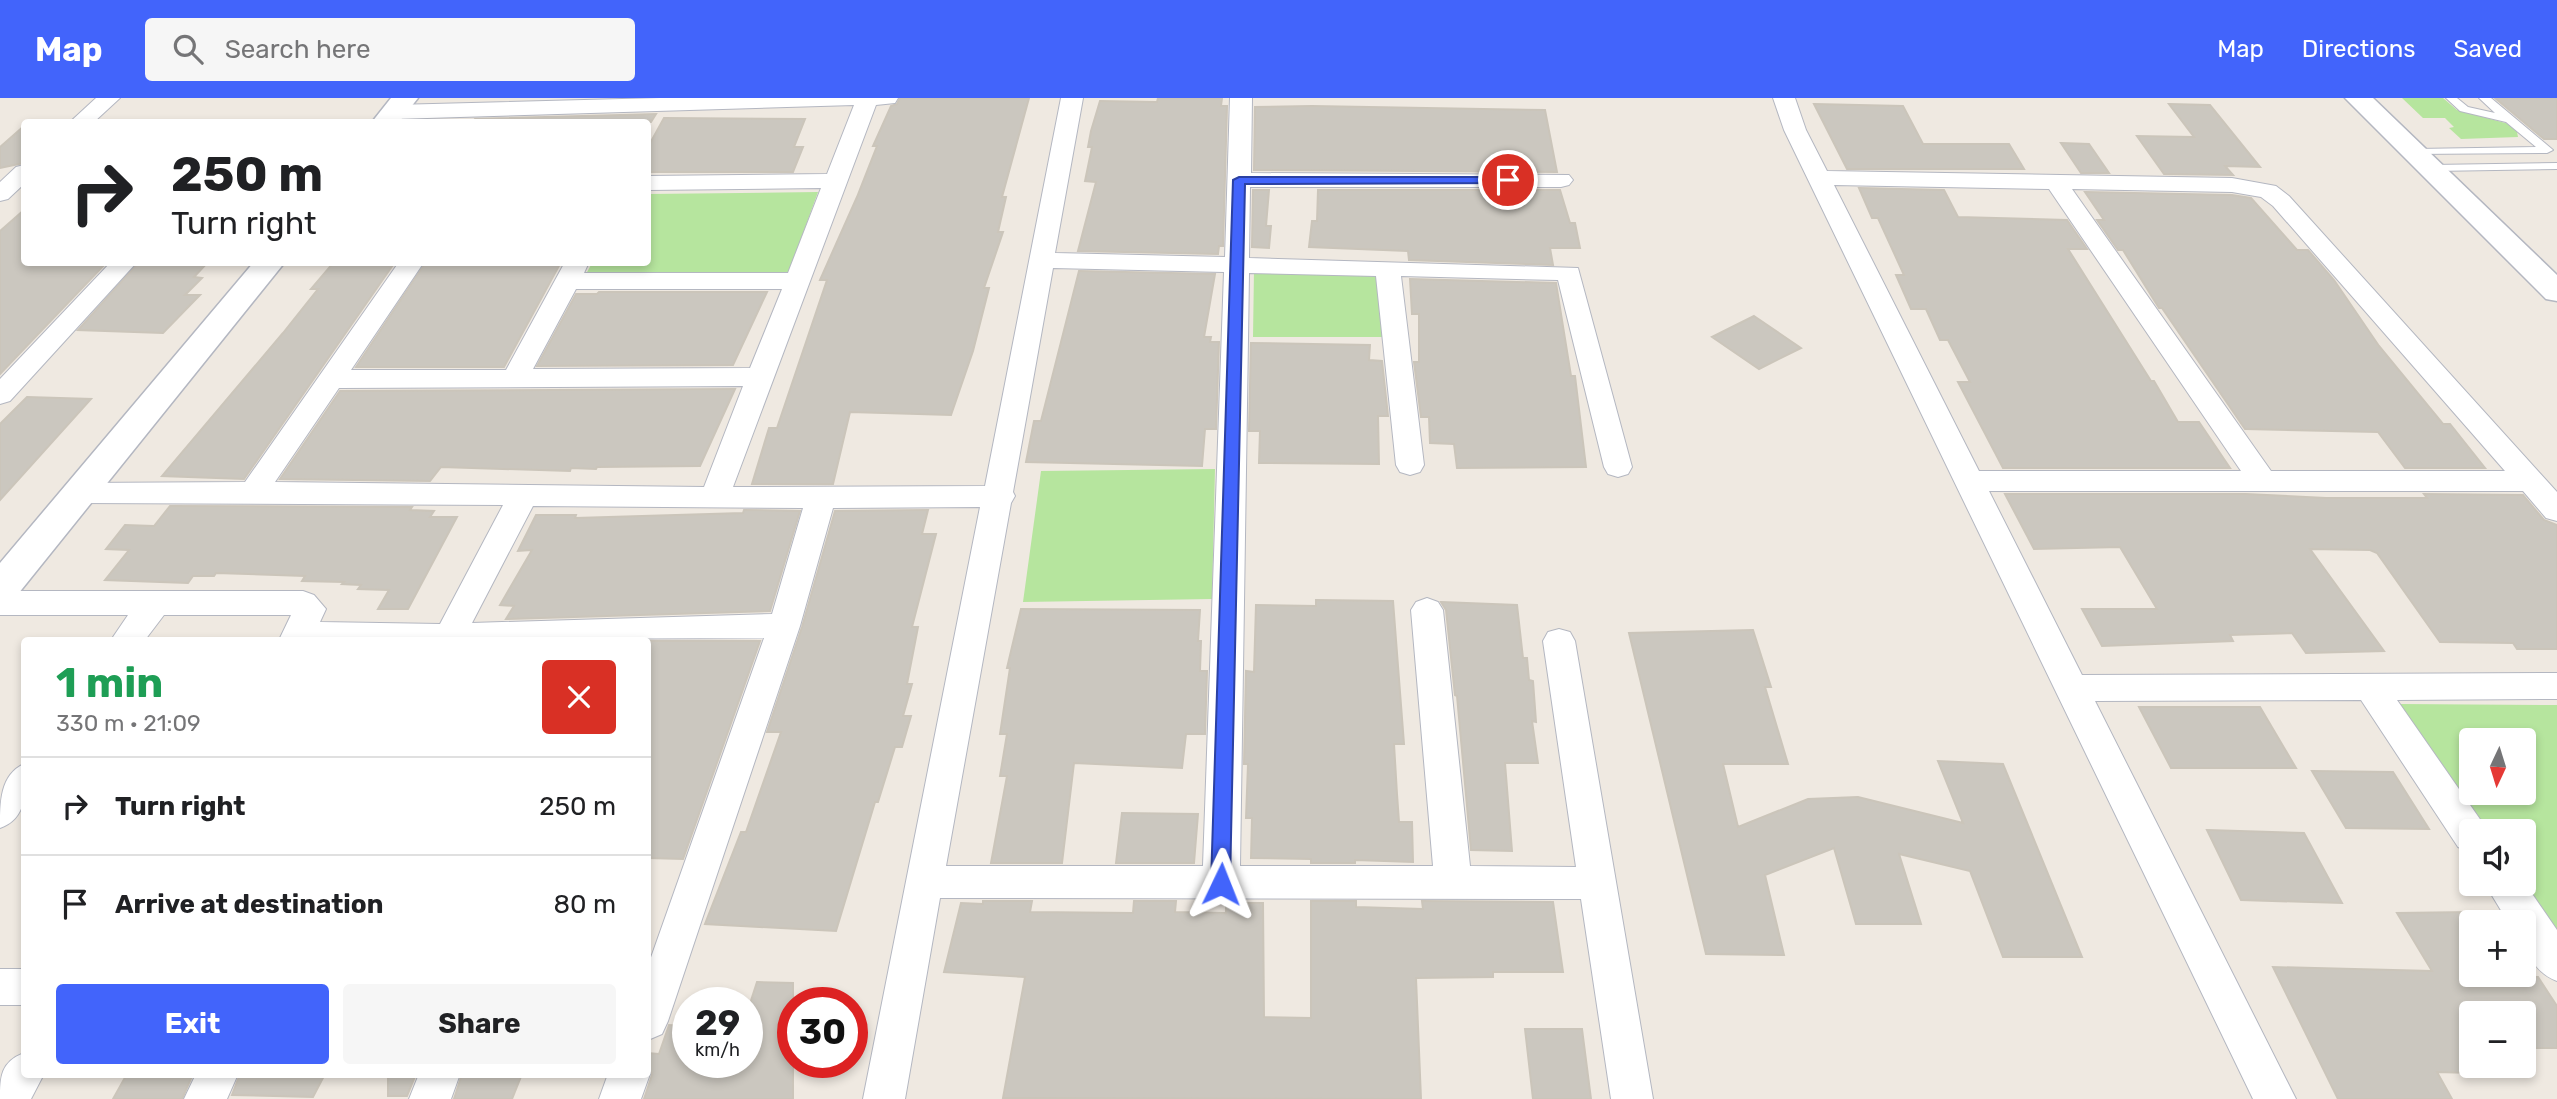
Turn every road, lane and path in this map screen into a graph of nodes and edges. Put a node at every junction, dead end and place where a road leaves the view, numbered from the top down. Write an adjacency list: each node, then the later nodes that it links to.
1 (109, 98): 13 (street)
2 (887, 98): 9 (street)
3 (1072, 98): 23 (street)
4 (1241, 98): 18 (street)
5 (1784, 98): 17 (street)
6 (2358, 98): 15 (street)
7 (2451, 98): 14 (lane)
8 (2484, 98): 14 (lane)
9 (867, 99): 10 (street); 20 (street)
10 (699, 101): 11 (street)
11 (533, 103): 12 (street)
12 (395, 111)
13 (84, 119)
14 (2510, 119): 15 (lane)
15 (2425, 160): 16 (lane); 31 (street)
16 (2557, 166)
17 (1819, 178): 21 (street); 39 (street)
18 (1239, 180): 19 (street); 24 (street)
19 (1561, 180)
20 (837, 181): 22 (street); 30 (street)
21 (2055, 181): 38 (street); 40 (street)
22 (651, 183)
23 (1043, 260): 24 (street); 43 (street)
24 (1237, 264): 28 (street); 67 (street)
25 (121, 266): 35 (street)
26 (267, 266): 42 (street)
27 (409, 266): 33 (street)
28 (1388, 268): 36 (street); 37 (street)
29 (572, 272): 30 (street); 34 (street)
30 (798, 281): 32 (street)
31 (2557, 292)
32 (761, 377): 34 (street); 45 (street)
33 (332, 379): 34 (street); 41 (street)
34 (514, 379)
35 (0, 396)
36 (1410, 465)
37 (1618, 467)
38 (2262, 480): 39 (street); 40 (street)
39 (1968, 481): 61 (street)
40 (2531, 481): 47 (street)
41 (254, 491): 42 (street); 44 (street)
42 (80, 493): 48 (street)
43 (1000, 496): 46 (street); 65 (street)
44 (522, 498): 45 (street); 56 (street)
45 (714, 498): 46 (street)
46 (820, 500): 52 (street)
47 (2557, 511)
48 (0, 589)
49 (0, 603): 50 (street)
50 (155, 603): 54 (street); 55 (street)
51 (1427, 610): 68 (street)
52 (784, 626): 53 (street); 73 (street)
53 (629, 634): 57 (street)
54 (129, 637)
55 (297, 637)
56 (449, 637)
57 (493, 637)
58 (1559, 640): 66 (street)
59 (2557, 686): 60 (street)
60 (2370, 687): 61 (street); 64 (street)
61 (2071, 688): 84 (street)
62 (21, 783): 63 (street)
63 (0, 813)
64 (2460, 819)
65 (925, 882): 67 (street); 82 (street)
66 (1597, 883): 68 (street); 83 (street)
67 (1221, 884): 68 (street)
68 (1452, 885)
69 (2512, 896): 70 (street)
70 (2557, 963)
71 (0, 986): 72 (street)
72 (21, 987)
73 (651, 1012)
74 (21, 1078): 78 (street)
75 (216, 1078): 79 (street)
76 (438, 1078): 80 (street)
77 (628, 1078): 81 (street)
78 (8, 1099)
79 (205, 1099)
80 (430, 1099)
81 (620, 1099)
82 (884, 1099)
83 (1632, 1099)
84 (2275, 1099)

